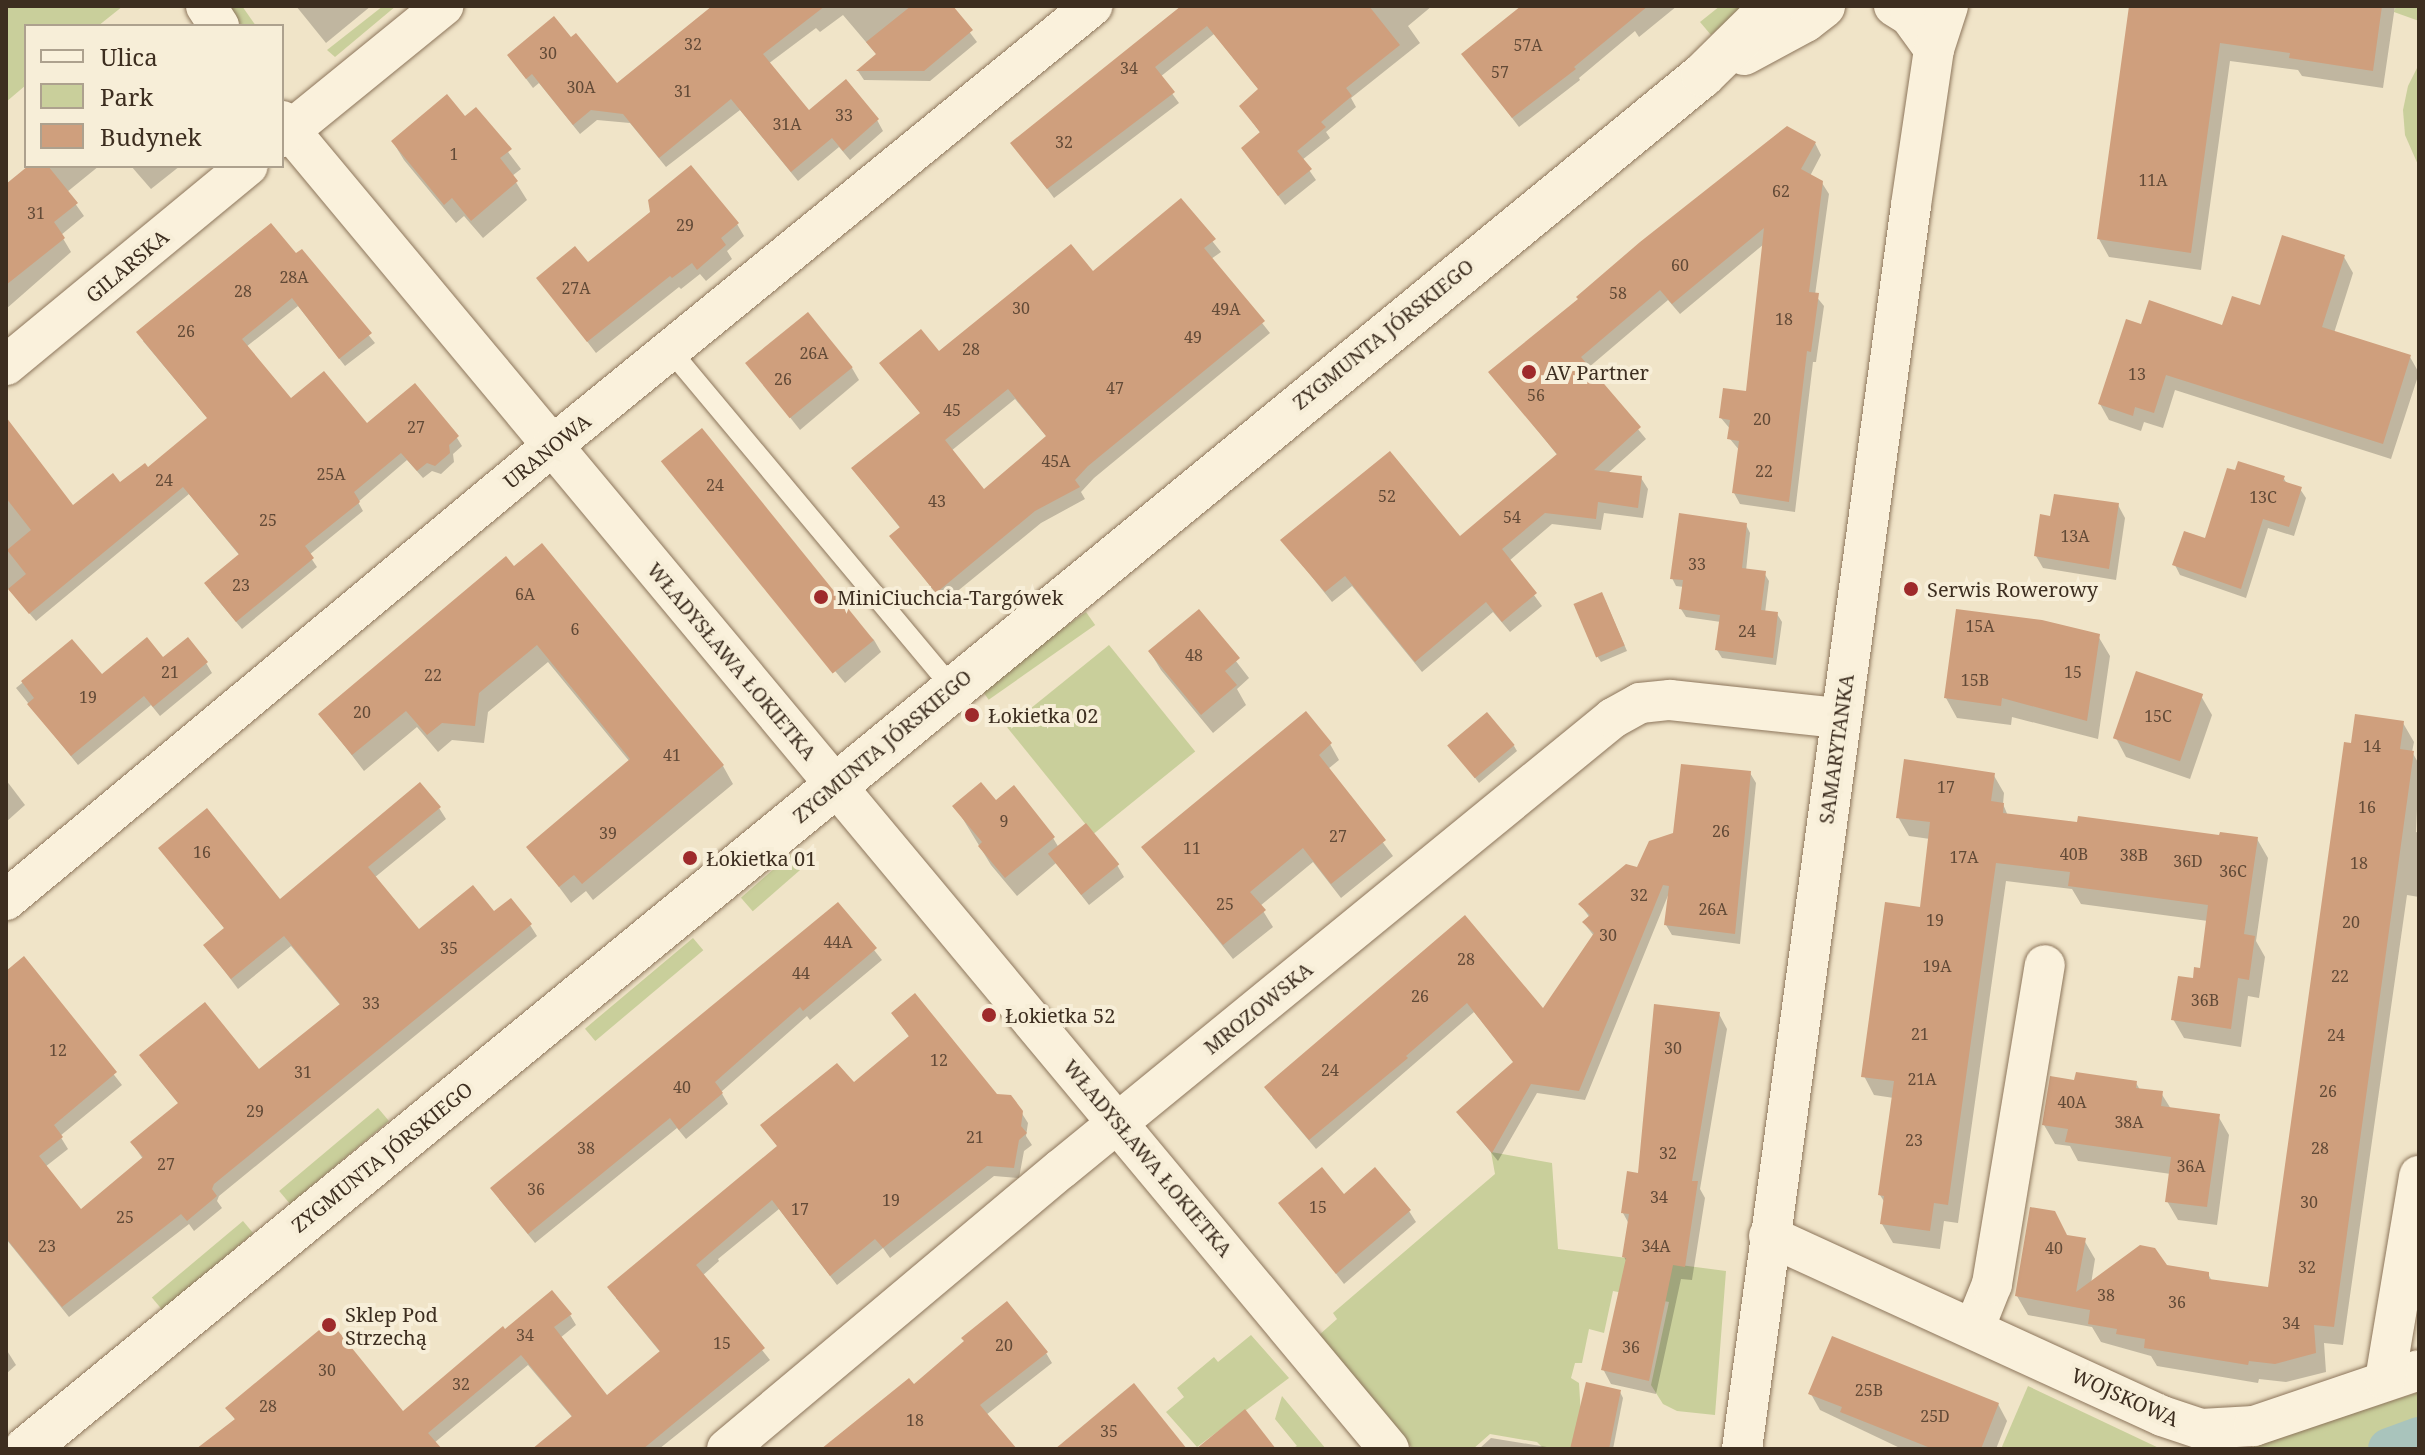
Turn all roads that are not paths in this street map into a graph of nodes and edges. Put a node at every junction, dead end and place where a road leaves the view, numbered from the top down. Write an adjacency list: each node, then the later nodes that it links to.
1 (206, 6): 9 (street)
2 (443, 6): 12 (street)
3 (1092, 6): 14 (street, URANOWA)
4 (1773, 6): 11 (street, ZYGMUNTA JÓRSKIEGO)
5 (1823, 6): 11 (street, ZYGMUNTA JÓRSKIEGO)
6 (1894, 6): 10 (street)
7 (1924, 6): 10 (street, SAMARYTANKA)
8 (1948, 6): 10 (street, SAMARYTANKA)
9 (218, 24)
10 (1934, 49): 18 (street, SAMARYTANKA)
11 (1703, 75): 17 (street, ZYGMUNTA JÓRSKIEGO)
12 (285, 129): 16 (street, WŁADYSŁAWA ŁOKIETKA)
13 (245, 168): 15 (street, GILARSKA)
14 (670, 350): 16 (street, URANOWA); 17 (lane)
15 (6, 365)
16 (552, 446): 19 (street, WŁADYSŁAWA ŁOKIETKA); 20 (street, URANOWA)
17 (953, 688): 19 (street, ZYGMUNTA JÓRSKIEGO)
18 (1839, 718): 22 (street, MROZOWSKA); 24 (street, SAMARYTANKA)
19 (836, 785): 22 (street, WŁADYSŁAWA ŁOKIETKA); 27 (street, ZYGMUNTA JÓRSKIEGO)
20 (6, 900)
21 (2045, 965): 25 (street)
22 (1119, 1123): 28 (street, MROZOWSKA); 29 (street, WŁADYSŁAWA ŁOKIETKA)
23 (2419, 1176): 26 (street)
24 (1769, 1236): 25 (street, WOJSKOWA); 30 (street, SAMARYTANKA)
25 (1974, 1329): 26 (street, WOJSKOWA)
26 (2402, 1375)
27 (26, 1449)
28 (727, 1449)
29 (1388, 1449)
30 (1742, 1449)

